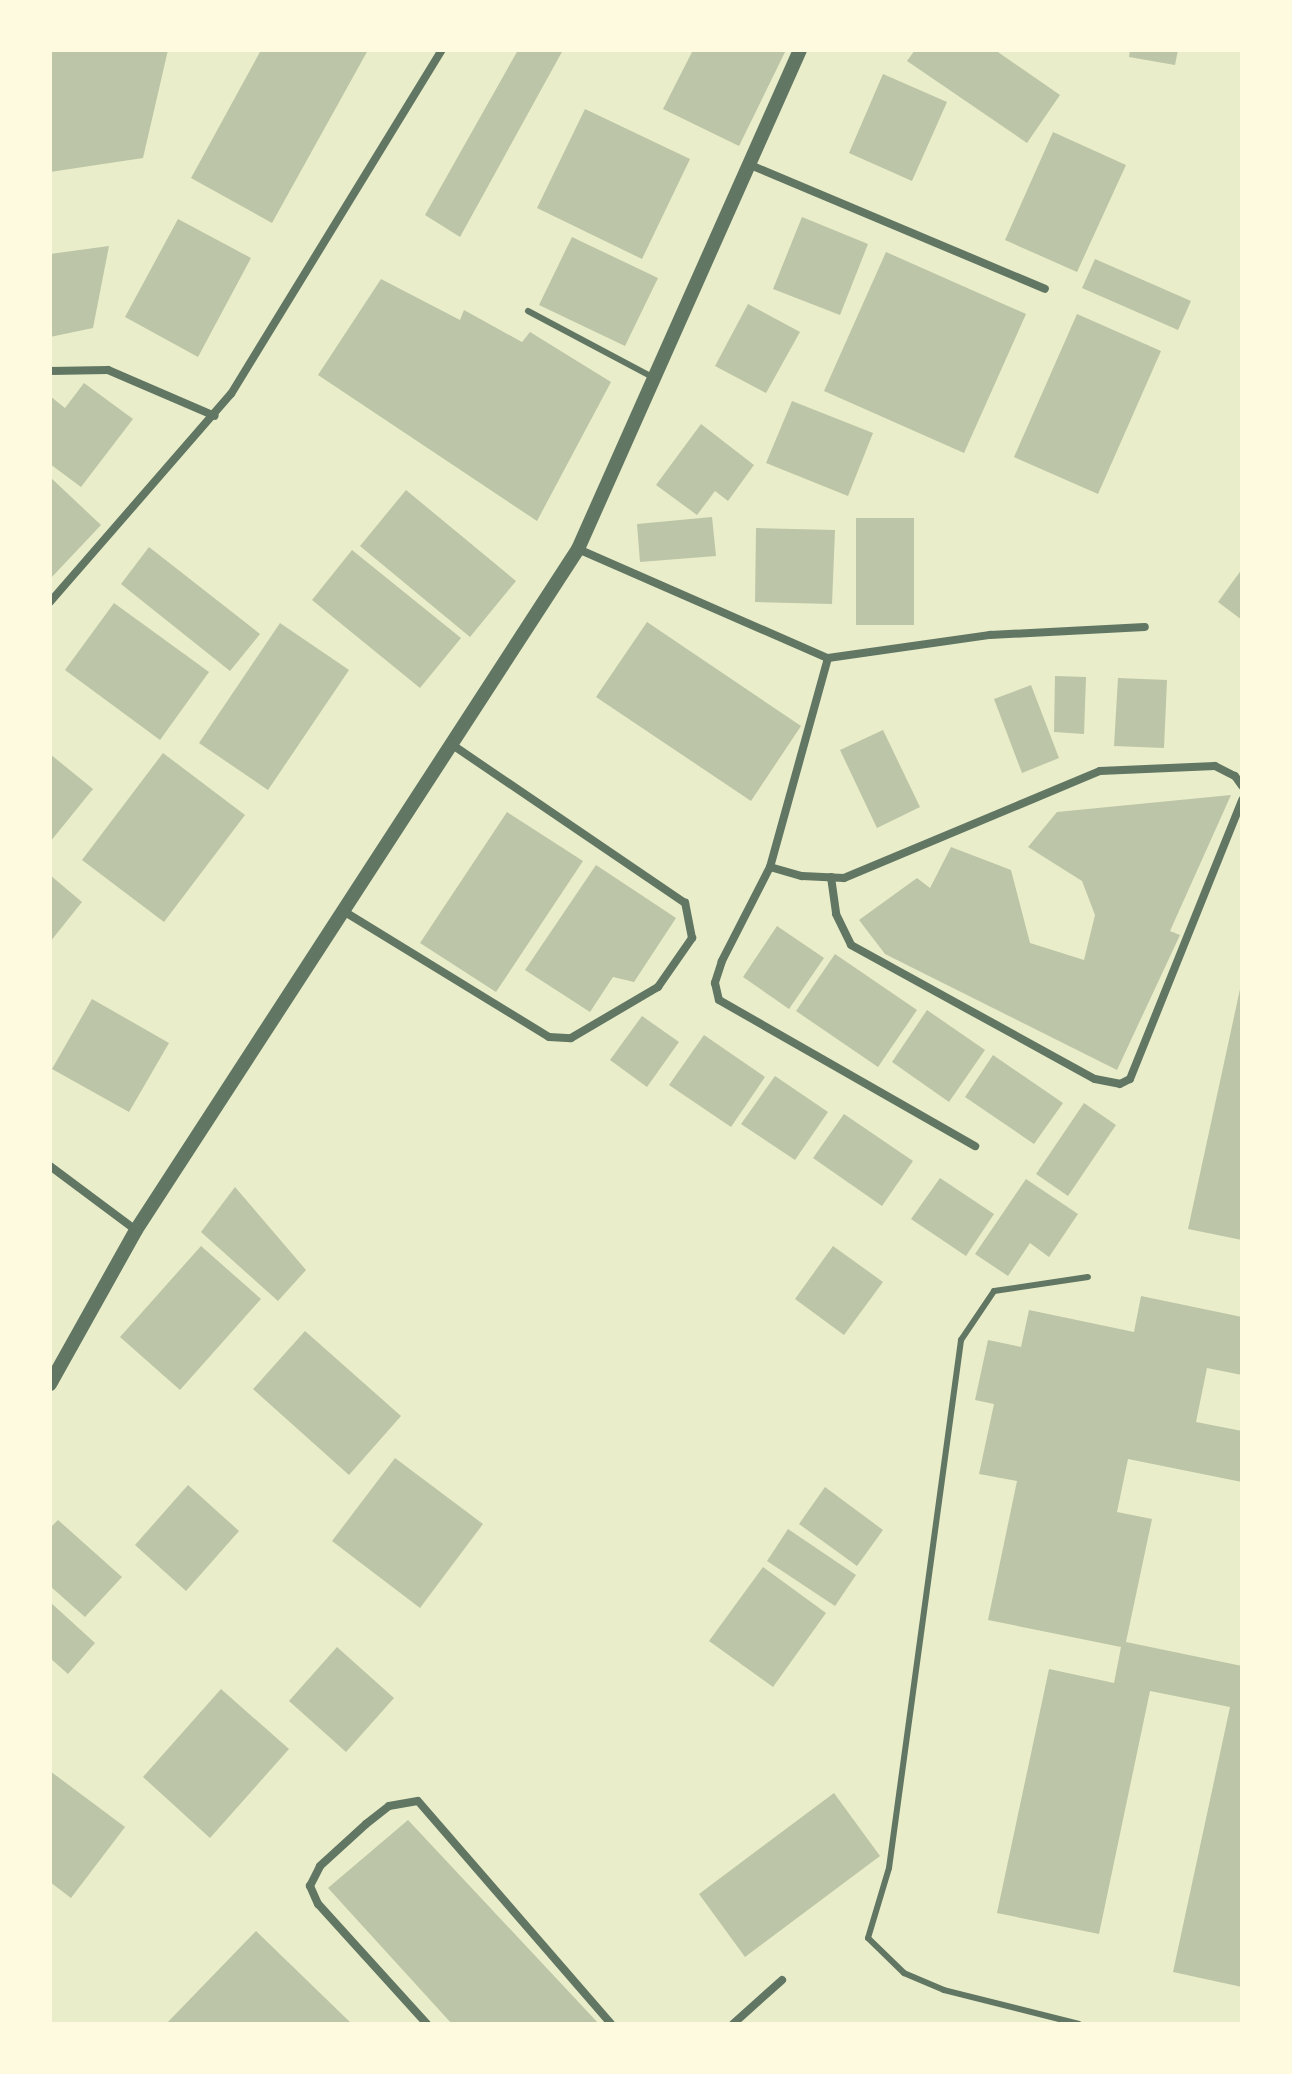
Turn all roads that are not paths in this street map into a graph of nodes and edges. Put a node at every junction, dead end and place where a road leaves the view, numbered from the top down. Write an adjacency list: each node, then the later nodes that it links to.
1 (442, 50): 8 (street)
2 (800, 50): 3 (street)
3 (748, 164): 4 (street); 7 (street)
4 (1045, 289)
5 (528, 311): 7 (lane)
6 (50, 371): 8 (street)
7 (656, 378): 9 (street)
8 (215, 416): 10 (street)
9 (578, 549): 12 (street); 13 (street)
10 (50, 602)
11 (1145, 627): 12 (street)
12 (828, 658): 16 (street)
13 (454, 746): 18 (street); 18 (street)
14 (1242, 786): 17 (street)
15 (1242, 800): 17 (street)
16 (770, 867): 17 (street); 19 (street)
17 (831, 877)
18 (345, 912): 21 (street)
19 (975, 1146)
20 (50, 1166): 21 (street)
21 (136, 1230): 23 (street)
22 (1088, 1277): 28 (lane)
23 (50, 1384)
24 (782, 1980): 27 (street)
25 (427, 2024): 26 (street)
26 (611, 2024)
27 (733, 2024)
28 (1079, 2024)

